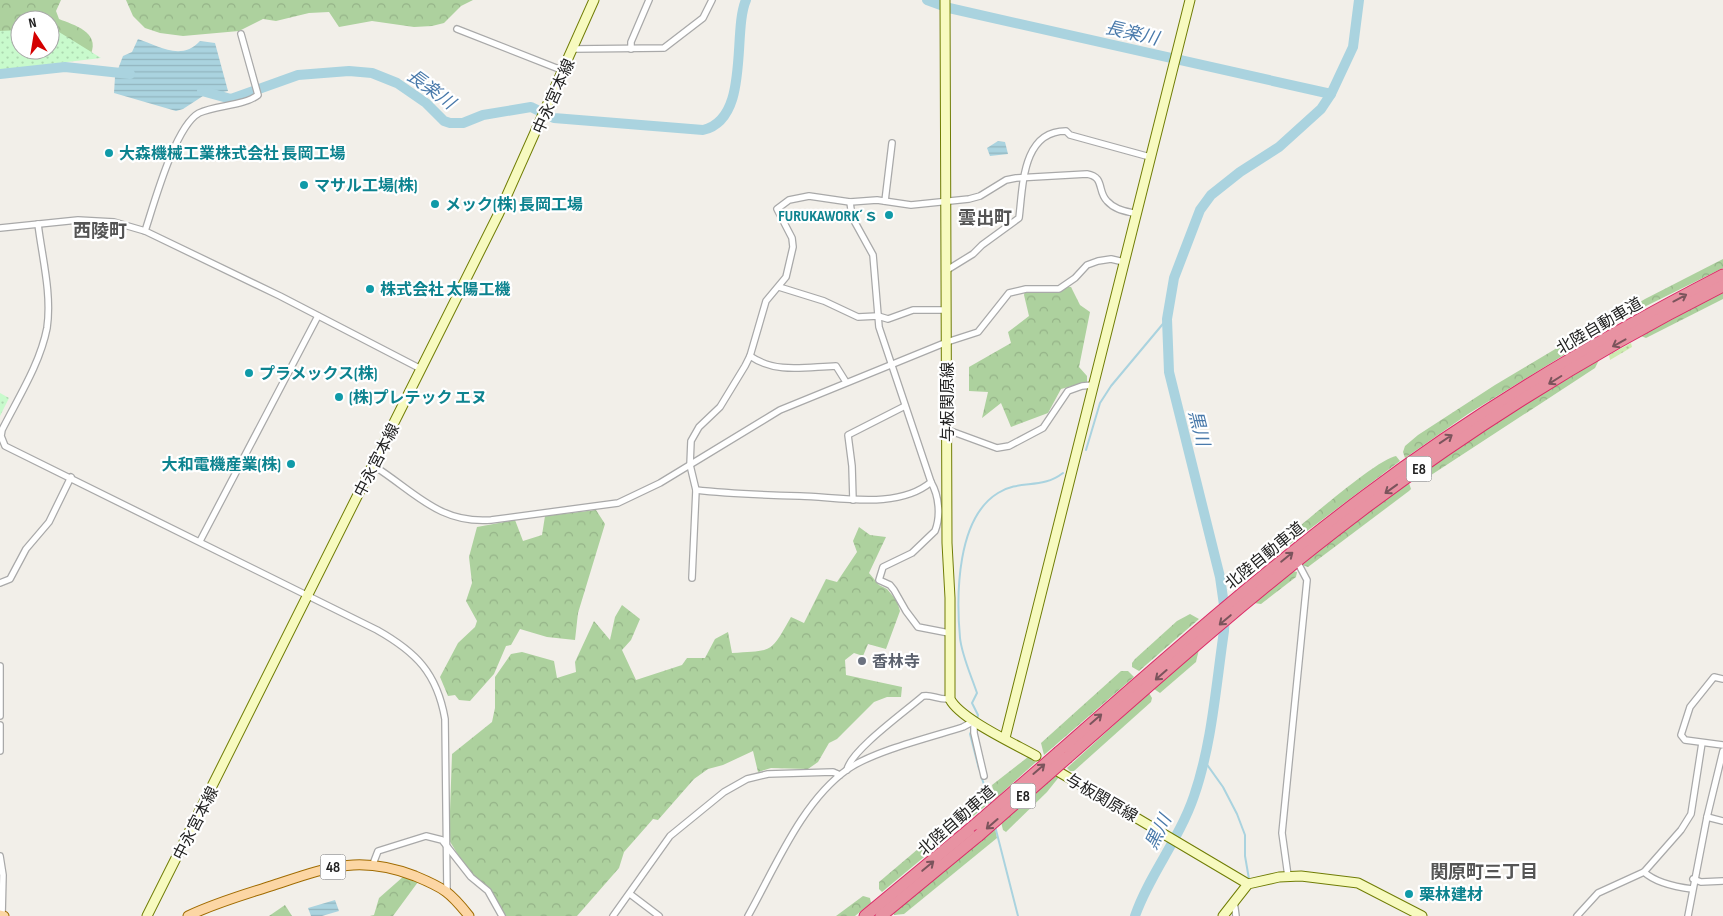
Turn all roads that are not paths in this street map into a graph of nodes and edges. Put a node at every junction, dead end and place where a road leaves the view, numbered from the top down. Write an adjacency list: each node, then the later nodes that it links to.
1 (594, 0): 8 (main road, 中永宮本線)
2 (649, 0): 9 (street)
3 (712, 0): 9 (street)
4 (1190, 0): 12 (main road)
5 (945, 4): 14 (main road, 与板関原線)
6 (457, 29): 10 (street)
7 (241, 34): 20 (street)
8 (574, 49): 9 (street); 10 (main road, 中永宮本線)
9 (631, 49)
10 (564, 71): 33 (main road, 中永宮本線)
11 (892, 143): 15 (street)
12 (1150, 157): 13 (street); 17 (main road)
13 (1025, 178): 14 (street); 17 (street); 22 (street)
14 (946, 200): 15 (street); 22 (main road, 与板関原線)
15 (885, 201): 16 (street)
16 (850, 202): 25 (street); 28 (street)
17 (1137, 214): 21 (main road)
18 (38, 224): 19 (street); 20 (street); 40 (street)
19 (0, 228)
20 (145, 231): 27 (street)
21 (1124, 262): 30 (street); 35 (main road)
22 (947, 270): 26 (main road, 与板関原線)
23 (1723, 275): 29 (highway, 北陸自動車道 / E8, one-way to 23)
24 (1723, 286): 29 (highway, 北陸自動車道 / E8)
25 (780, 287): 28 (street); 31 (street)
26 (946, 310): 28 (street); 30 (main road, 与板関原線)
27 (318, 316): 33 (street); 44 (street)
28 (878, 316): 32 (street)
29 (1639, 326): 48 (highway, 北陸自動車道 / E8)
30 (947, 342): 32 (street); 37 (main road, 与板関原線)
31 (750, 356): 34 (street); 38 (street)
32 (891, 366): 34 (street); 36 (street)
33 (421, 369): 39 (main road, 中永宮本線)
34 (846, 382): 38 (street)
35 (1092, 385): 37 (street); 57 (main road)
36 (905, 406): 41 (street); 43 (street)
37 (948, 430): 50 (main road, 与板関原線)
38 (690, 465): 39 (street); 42 (street)
39 (374, 466): 49 (main road, 中永宮本線)
40 (71, 477): 44 (street); 47 (street)
41 (931, 482): 43 (street); 50 (street)
42 (696, 490): 43 (street); 46 (street)
43 (853, 500)
44 (200, 541): 49 (street)
45 (1299, 565): 74 (street)
46 (692, 578)
47 (0, 583)
48 (1251, 593): 62 (highway, 北陸自動車道 / E8, one-way to 62); 62 (highway, 北陸自動車道 / E8, one-way to 48)
49 (309, 596): 70 (street); 85 (main road, 中永宮本線)
50 (949, 633): 53 (main road, 与板関原線)
51 (0, 666): 54 (street)
52 (1723, 679): 58 (street)
53 (950, 699): 55 (main road); 64 (street)
54 (0, 716)
55 (974, 721): 57 (main road); 64 (street); 67 (street)
56 (0, 725): 60 (street)
57 (1005, 738): 63 (main road)
58 (1702, 743): 59 (street); 73 (street)
59 (1723, 745)
60 (0, 750)
61 (1723, 751): 68 (street)
62 (1064, 754): 82 (highway, 北陸自動車道 / E8, bridge)
63 (1036, 756)
64 (847, 770): 66 (street)
65 (1058, 772): 77 (main road, 与板関原線)
66 (840, 774): 80 (street); 91 (street)
67 (984, 776)
68 (1707, 817): 69 (street); 75 (street)
69 (1723, 821)
70 (445, 843): 72 (street); 79 (street); 88 (street)
71 (0, 856): 84 (street)
72 (373, 864): 79 (main road, 48); 86 (main road, 48)
73 (1644, 872): 78 (street); 94 (street)
74 (1288, 876): 77 (main road); 83 (main road)
75 (1694, 879): 76 (street); 78 (street)
76 (1723, 881)
77 (1248, 884): 81 (main road)
78 (1692, 889): 95 (street)
79 (447, 890): 87 (main road, 48)
80 (630, 894): 89 (street); 90 (street)
81 (1233, 900): 92 (main road); 93 (street)
82 (873, 914)
83 (1417, 915)
84 (2, 916)
85 (148, 916)
86 (188, 916)
87 (469, 916)
88 (502, 916)
89 (613, 916)
90 (659, 916)
91 (748, 916)
92 (1222, 916)
93 (1236, 916)
94 (1576, 916)
95 (1688, 916)

